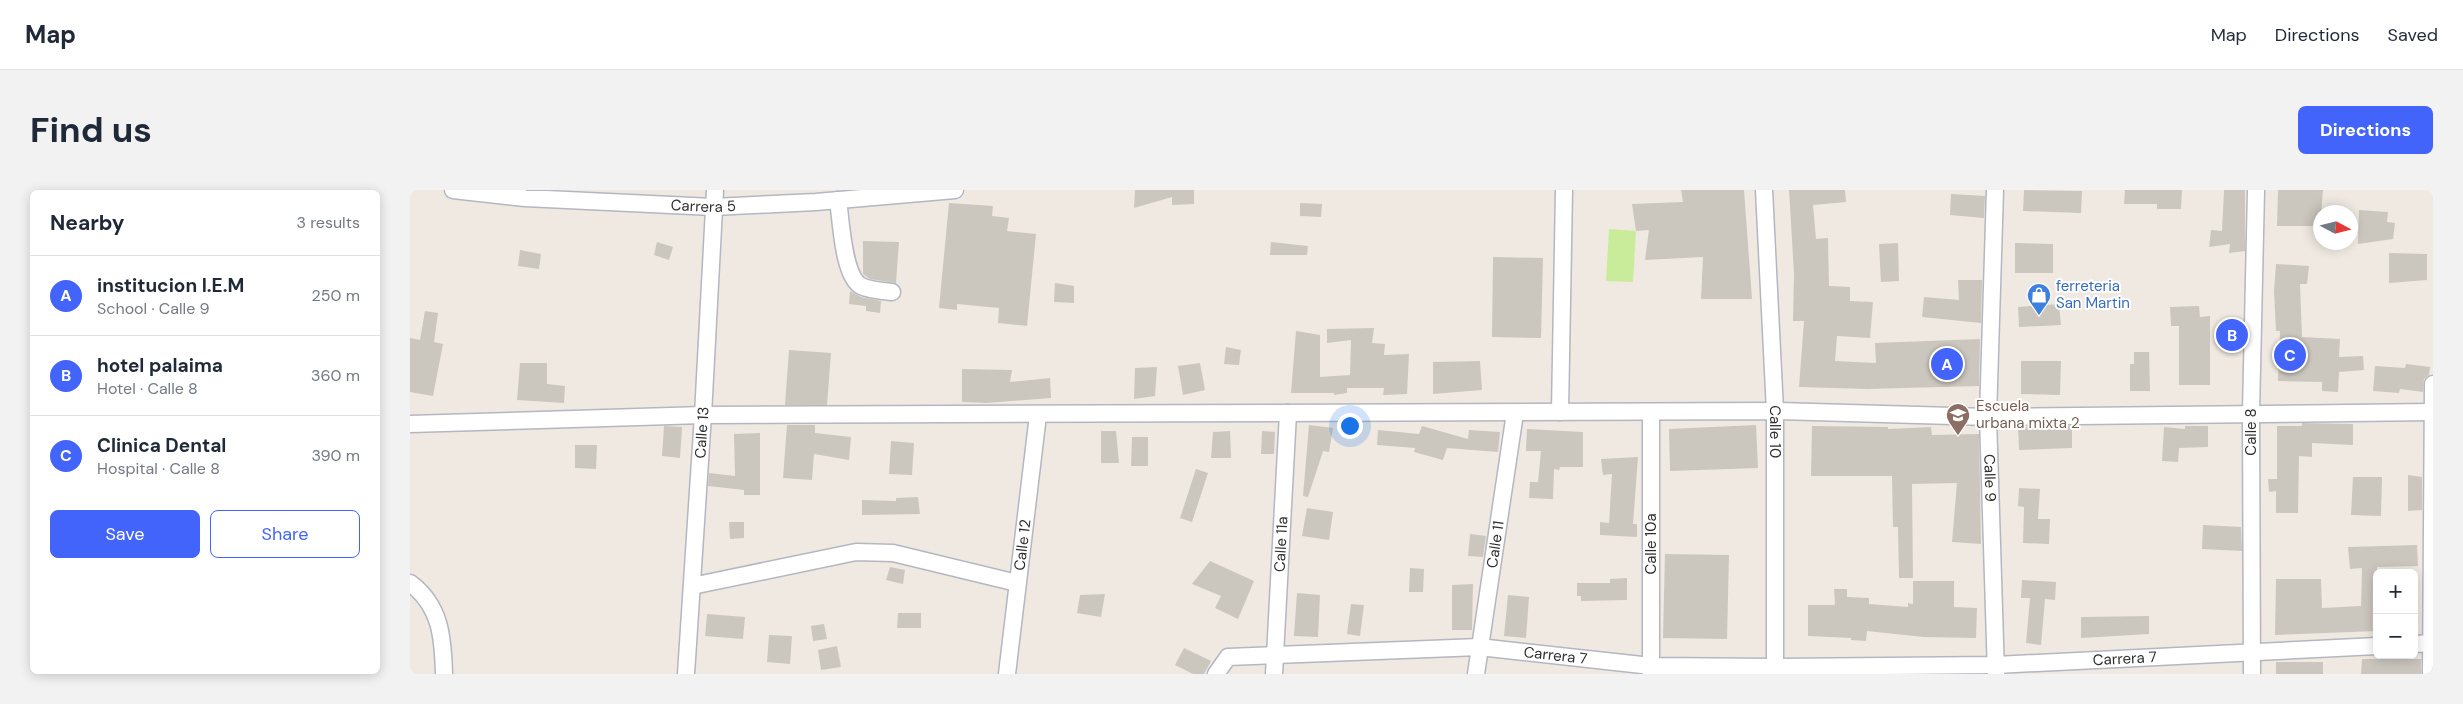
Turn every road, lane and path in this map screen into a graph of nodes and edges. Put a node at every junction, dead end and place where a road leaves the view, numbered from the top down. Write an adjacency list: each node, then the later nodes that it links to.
1 (453, 190): 9 (street, Carrera 5)
2 (715, 190): 9 (street, Calle 13)
3 (955, 190): 8 (street, Carrera 5)
4 (1564, 190): 13 (street)
5 (1764, 190): 12 (street, Calle 10)
6 (1995, 190): 21 (street, Calle 9)
7 (2256, 190): 14 (street, Calle 8)
8 (838, 200): 9 (street, Carrera 5); 10 (street)
9 (713, 207): 19 (street, Calle 13)
10 (892, 292)
11 (2433, 384): 15 (street)
12 (1774, 411): 18 (street); 21 (street); 34 (street, Calle 10)
13 (1560, 412): 17 (street); 18 (street)
14 (2251, 412): 15 (street); 21 (street); 30 (street, Calle 8)
15 (2433, 412): 26 (street)
16 (1288, 413): 17 (street); 20 (street); 31 (street, Calle 11a)
17 (1515, 413): 29 (street, Calle 11)
18 (1651, 413): 33 (street, Calle 10a)
19 (703, 415): 20 (street); 22 (street); 25 (street, Calle 13)
20 (1038, 415): 24 (street, Calle 12)
21 (1988, 417): 32 (street, Calle 9)
22 (410, 424)
23 (410, 583): 35 (street)
24 (1017, 583): 25 (street); 37 (street, Calle 12)
25 (692, 586): 36 (street, Calle 13)
26 (2432, 643): 27 (street); 42 (street)
27 (2418, 644)
28 (2373, 646): 30 (street, Carrera 7)
29 (1479, 647): 31 (street, Carrera 7); 33 (street, Carrera 7); 40 (street, Calle 11)
30 (2252, 652): 32 (street, Carrera 7); 41 (street, Calle 8)
31 (1274, 656): 38 (street, Carrera 7); 39 (street, Calle 11a)
32 (1996, 669): 34 (street, Carrera 7)
33 (1651, 670): 34 (street, Carrera 7)
34 (1775, 671)
35 (444, 674)
36 (686, 674)
37 (1007, 674)
38 (1216, 674)
39 (1274, 674)
40 (1476, 674)
41 (2252, 674)
42 (2431, 674)

